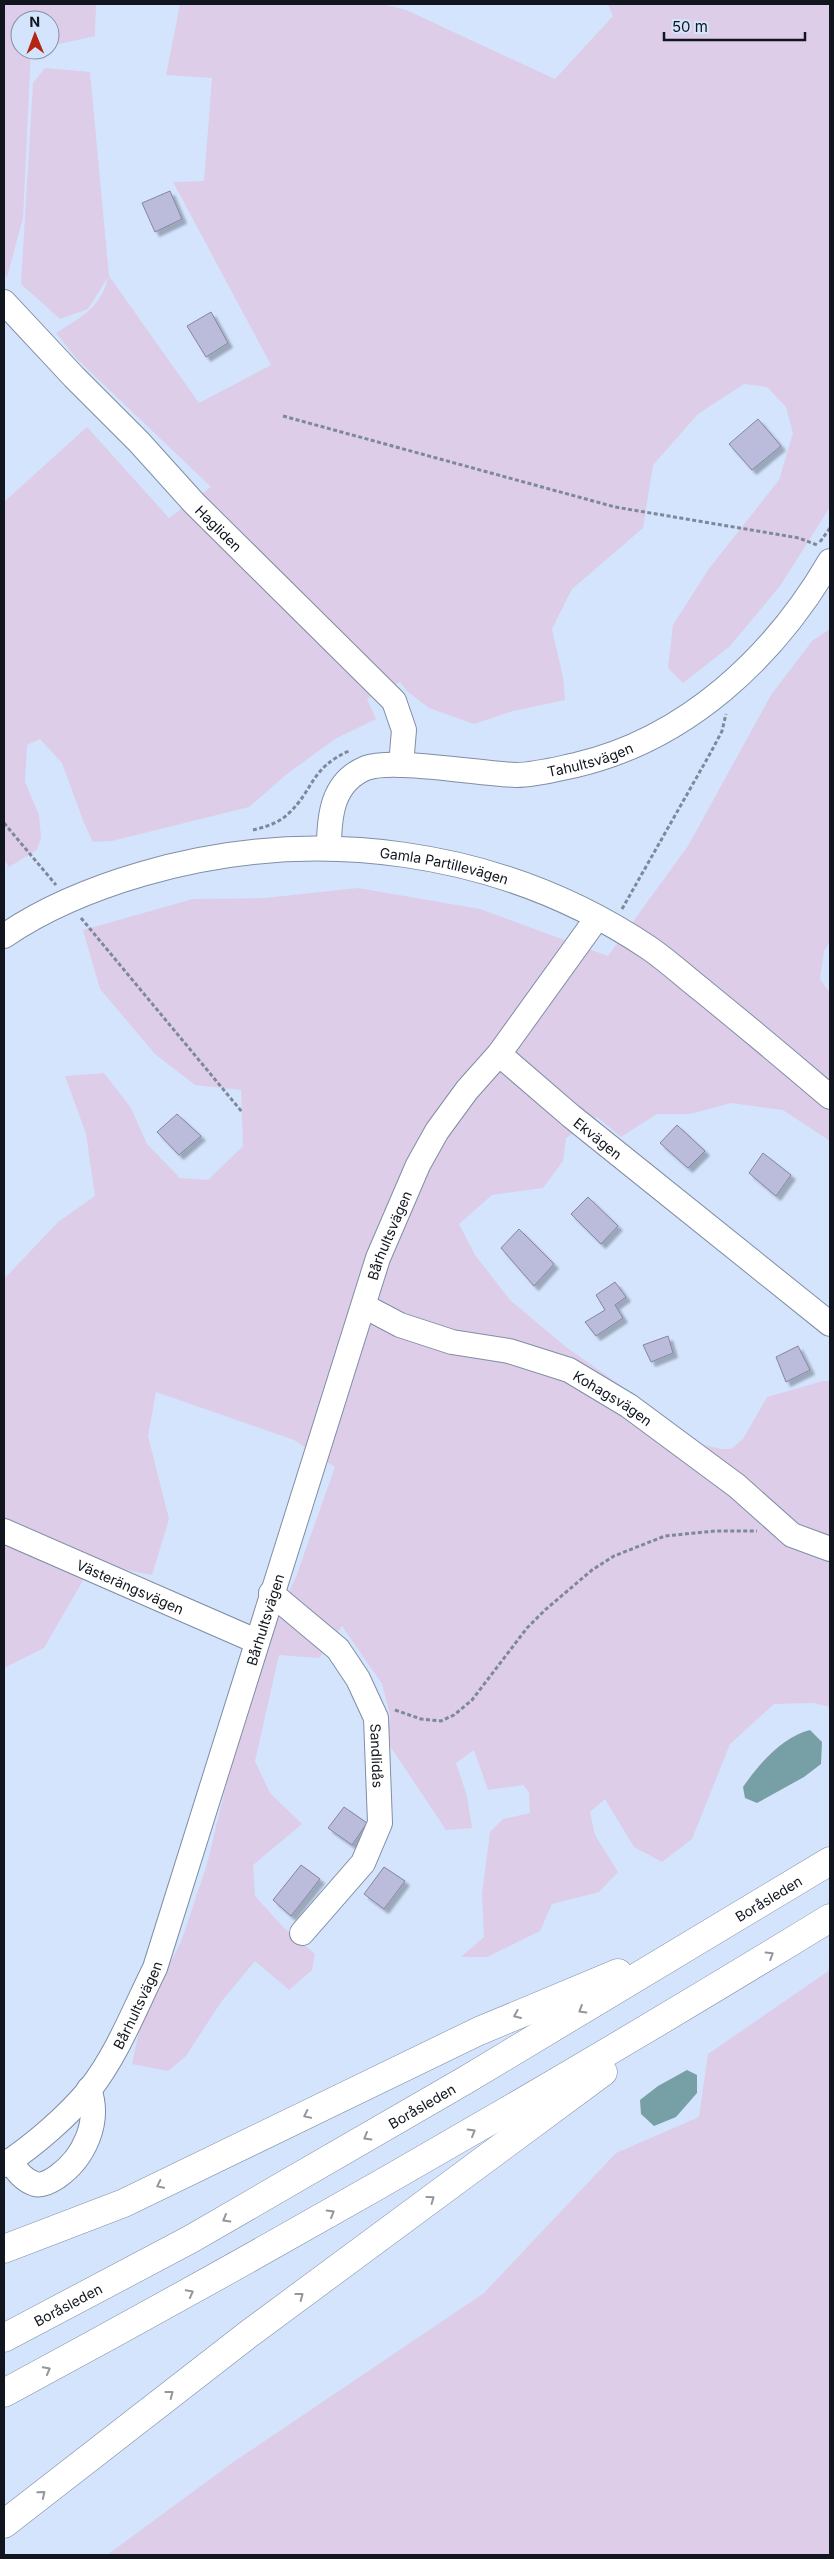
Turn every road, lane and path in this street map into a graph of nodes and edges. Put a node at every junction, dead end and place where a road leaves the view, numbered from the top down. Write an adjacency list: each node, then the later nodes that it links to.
1 (4, 302): 5 (street, Hagliden)
2 (283, 416): 3 (path)
3 (825, 567): 4 (street, Tahultsvägen)
4 (728, 687): 5 (street, Tahultsvägen); 9 (path)
5 (401, 765): 7 (street, Tahultsvägen)
6 (4, 823): 8 (path)
7 (330, 848): 8 (street, Gamla Partillevägen); 9 (street, Gamla Partillevägen)
8 (68, 902): 10 (street, Gamla Partillevägen); 13 (path)
9 (604, 922): 11 (street); 12 (street, Gamla Partillevägen)
10 (4, 936)
11 (499, 1054): 14 (street, Bårhultsvägen); 15 (street, Ekvägen)
12 (830, 1097)
13 (242, 1112)
14 (364, 1306): 17 (street, Kohagsvägen); 19 (street, Bårhultsvägen)
15 (830, 1324)
16 (4, 1531): 20 (street, Västerängsvägen)
17 (792, 1535): 18 (street, Kohagsvägen); 21 (path)
18 (830, 1549)
19 (271, 1593): 20 (street, Bårhultsvägen); 24 (street, Sandlidås)
20 (256, 1641): 27 (street, Bårhultsvägen)
21 (389, 1708)
22 (830, 1861): 25 (highway, Boråsleden)
23 (830, 1918): 26 (highway, one-way to 23)
24 (302, 1932)
25 (707, 1936): 29 (highway, one-way to 29); 30 (highway, Boråsleden, one-way to 30)
26 (728, 1980): 31 (highway, one-way to 26); 32 (highway, one-way to 26)
27 (89, 2090): 28 (street, Bårhultsvägen); 28 (street)
28 (7, 2163)
29 (4, 2248)
30 (4, 2338)
31 (4, 2393)
32 (4, 2524)

